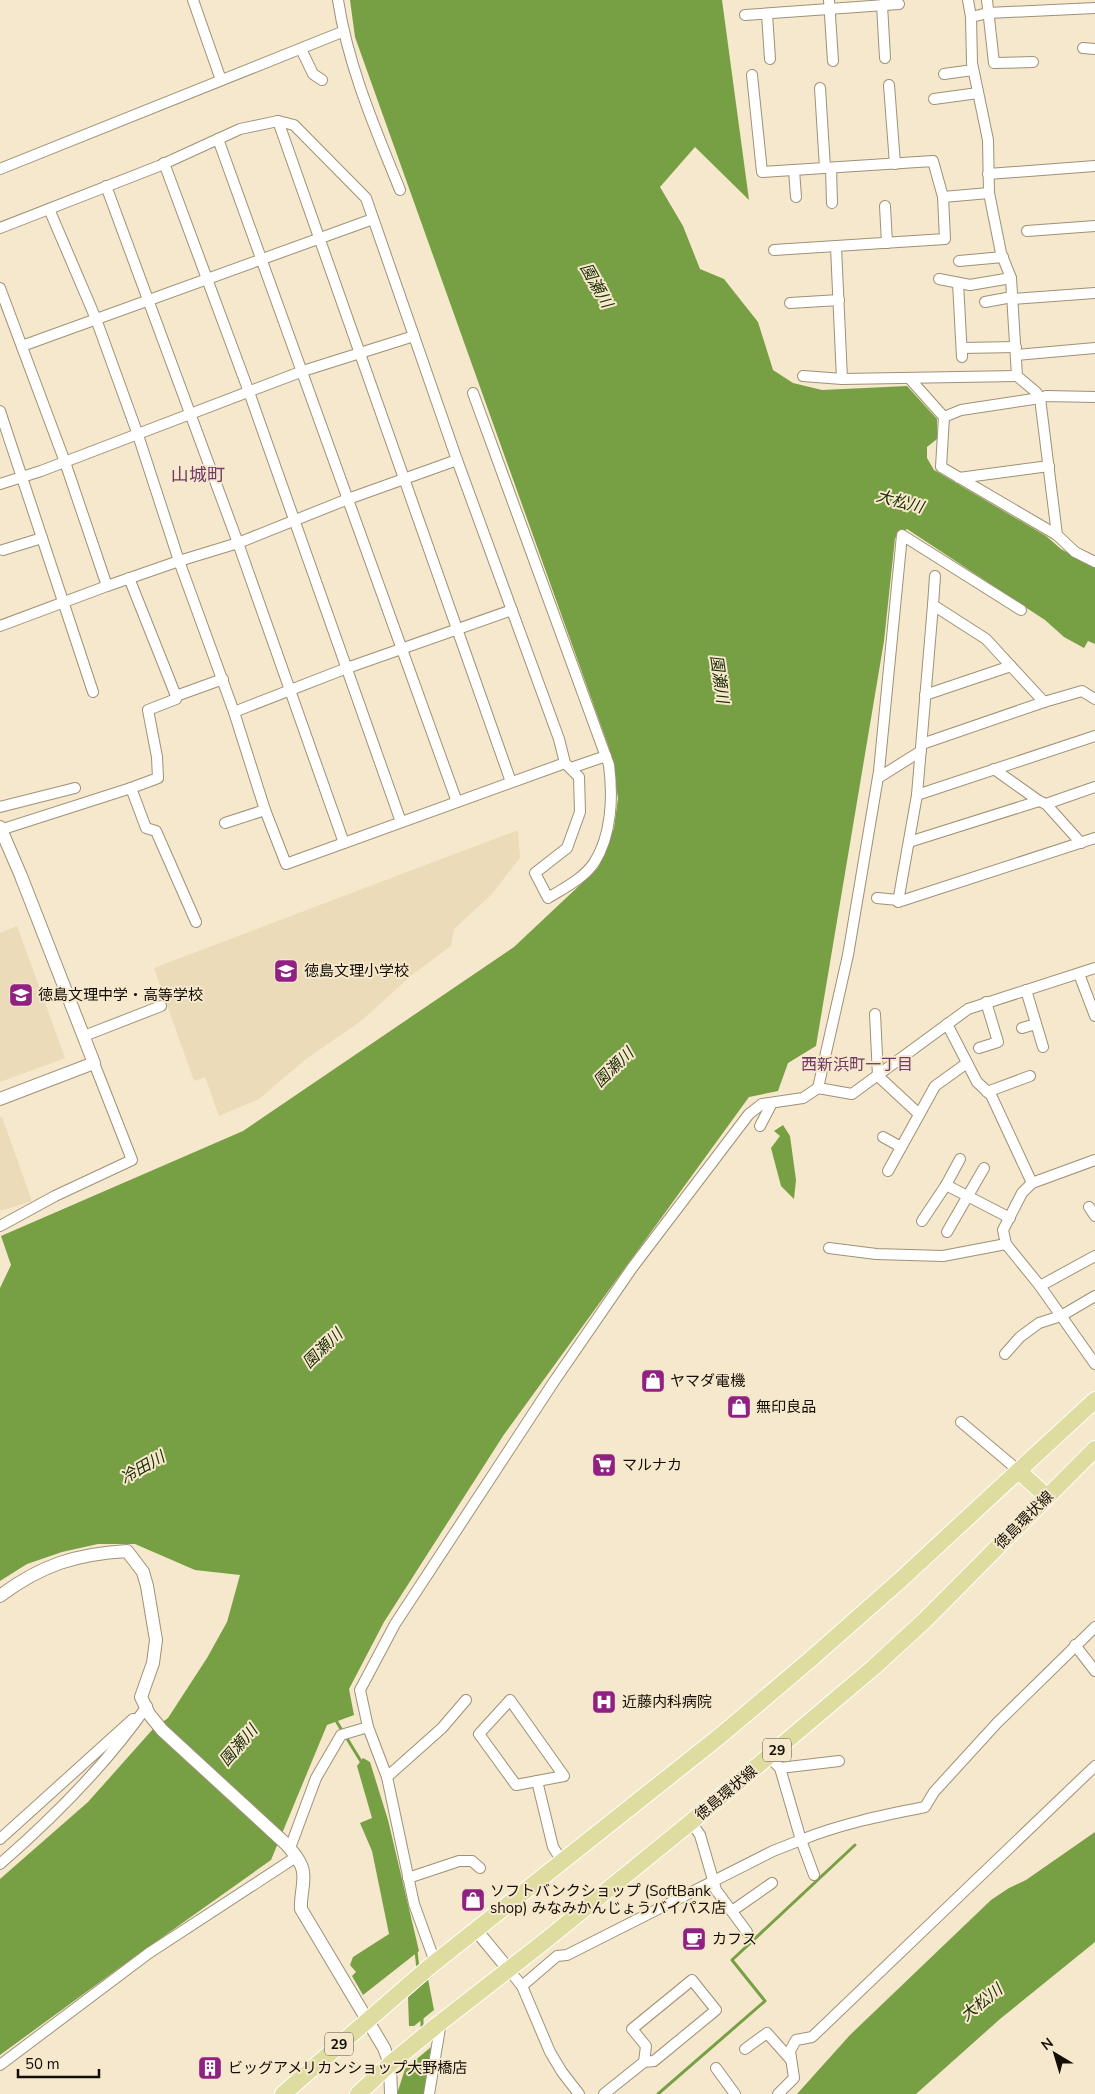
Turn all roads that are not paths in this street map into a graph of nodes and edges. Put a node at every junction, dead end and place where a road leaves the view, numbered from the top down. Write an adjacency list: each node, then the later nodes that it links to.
1 (192, 0): 24 (street)
2 (338, 0): 13 (street)
3 (968, 0): 12 (street)
4 (987, 0): 9 (street)
5 (899, 4): 7 (street)
6 (829, 5): 7 (street); 10 (street); 19 (street)
7 (882, 6): 17 (street)
8 (1095, 8): 9 (street)
9 (988, 13): 12 (street); 20 (street)
10 (767, 14): 11 (street); 18 (street)
11 (745, 15)
12 (971, 17): 21 (street)
13 (342, 32): 16 (street); 40 (street)
14 (1083, 48): 15 (street)
15 (1095, 48)
16 (301, 49): 24 (street); 25 (street)
17 (885, 58)
18 (770, 59)
19 (833, 61)
20 (1033, 62)
21 (974, 70): 22 (street); 28 (street)
22 (944, 74)
23 (752, 75): 37 (street)
24 (221, 80): 35 (street)
25 (322, 80)
26 (889, 85): 33 (street)
27 (820, 88): 36 (street)
28 (978, 93): 29 (street); 38 (street)
29 (934, 99)
30 (278, 121): 31 (street); 47 (street); 51 (street)
31 (218, 139): 32 (street); 56 (street)
32 (164, 164): 39 (street); 59 (street)
33 (895, 164): 36 (street); 43 (street)
34 (1095, 166): 38 (street)
35 (0, 168)
36 (828, 168): 37 (street); 44 (street)
37 (794, 170): 42 (street)
38 (988, 174): 41 (street)
39 (106, 186): 46 (street); 65 (street)
40 (400, 190)
41 (989, 193): 43 (street); 55 (street)
42 (796, 197)
43 (943, 197): 52 (street)
44 (832, 202)
45 (885, 206): 52 (street)
46 (48, 209): 49 (street); 69 (street)
47 (373, 219): 51 (street); 70 (street)
48 (1095, 226): 50 (street)
49 (0, 228)
50 (1027, 231)
51 (319, 239): 56 (street); 74 (street)
52 (887, 243): 53 (street)
53 (836, 247): 54 (street); 66 (street)
54 (774, 250)
55 (1003, 257): 57 (street); 58 (street)
56 (263, 259): 59 (street); 75 (street)
57 (959, 261)
58 (1011, 278): 61 (street); 64 (street)
59 (206, 280): 65 (street); 80 (street)
60 (939, 280): 61 (street)
61 (958, 283): 73 (street)
62 (0, 288): 71 (street)
63 (1095, 293): 64 (street)
64 (1012, 298): 67 (street); 73 (street)
65 (148, 300): 69 (street); 85 (street)
66 (839, 300): 68 (street); 78 (street)
67 (985, 302)
68 (790, 303)
69 (96, 319): 71 (street); 87 (street)
70 (414, 336): 74 (street); 88 (street)
71 (22, 346): 89 (street)
72 (1095, 348): 73 (street)
73 (1016, 351): 77 (street)
74 (358, 353): 75 (street); 92 (street)
75 (303, 371): 80 (street); 95 (street)
76 (803, 376): 78 (street)
77 (1017, 376): 79 (street); 83 (street)
78 (842, 379): 79 (street)
79 (910, 379): 86 (street)
80 (249, 392): 85 (street); 96 (street)
81 (473, 392): 125 (street)
82 (1095, 396): 83 (street)
83 (1040, 398): 86 (street); 90 (street)
84 (0, 411): 91 (street)
85 (190, 415): 87 (street); 99 (street)
86 (944, 418): 93 (street)
87 (138, 434): 89 (street); 101 (street)
88 (457, 460): 92 (street); 108 (street)
89 (65, 462): 91 (street); 105 (street)
90 (1049, 466): 93 (street); 97 (street)
91 (22, 478): 94 (street); 98 (street)
92 (404, 478): 95 (street); 111 (street)
93 (959, 478): 97 (street)
94 (0, 484)
95 (348, 499): 96 (street); 112 (street)
96 (294, 520): 99 (street); 114 (street)
97 (1057, 535): 102 (street)
98 (42, 538): 100 (street); 106 (street)
99 (238, 543): 101 (street); 116 (street)
100 (3, 550)
101 (179, 561): 104 (street); 115 (street)
102 (1095, 562)
103 (935, 576): 107 (street)
104 (129, 578): 105 (street); 120 (street)
105 (107, 586): 106 (street)
106 (63, 603): 110 (street); 117 (street)
107 (933, 606): 113 (street); 118 (street)
108 (512, 610): 111 (street); 126 (street)
109 (1021, 610): 128 (street)
110 (0, 626)
111 (456, 629): 112 (street); 129 (street)
112 (401, 649): 114 (street); 134 (street)
113 (1012, 666): 118 (street); 121 (street)
114 (346, 668): 116 (street); 138 (street)
115 (222, 679): 120 (street); 122 (street)
116 (289, 691): 122 (street); 143 (street)
117 (93, 692)
118 (925, 695): 124 (street)
119 (1094, 695): 121 (street)
120 (176, 696): 132 (street)
121 (1044, 702): 124 (street)
122 (234, 712): 137 (street)
123 (1095, 736): 127 (street)
124 (921, 747): 128 (street); 133 (street)
125 (606, 756): 126 (street); 126 (street)
126 (568, 766): 129 (street)
127 (994, 769): 133 (street); 135 (street)
128 (878, 778): 165 (street)
129 (511, 782): 134 (street)
130 (1095, 787): 135 (street)
131 (75, 788): 136 (street)
132 (131, 788): 140 (street); 147 (street)
133 (917, 795): 142 (street)
134 (457, 802): 138 (street)
135 (1042, 802): 142 (street); 144 (street)
136 (0, 806)
137 (264, 810): 139 (street); 143 (street)
138 (401, 822): 143 (street)
139 (226, 823)
140 (0, 829): 158 (street)
141 (1095, 838): 144 (street)
142 (909, 842): 146 (street)
143 (344, 843)
144 (1081, 843): 146 (street)
145 (877, 898): 146 (street)
146 (898, 900)
147 (196, 922)
148 (1095, 968): 149 (street)
149 (1078, 974): 150 (street); 154 (street)
150 (1026, 990): 151 (street); 156 (street)
151 (986, 1002): 155 (street); 160 (street)
152 (161, 1006): 158 (street)
153 (875, 1014): 163 (street)
154 (1095, 1015)
155 (947, 1024): 162 (street); 163 (street)
156 (1036, 1024): 157 (street); 159 (street)
157 (1022, 1028)
158 (84, 1036): 161 (street)
159 (1043, 1047)
160 (979, 1048)
161 (94, 1063): 167 (street); 182 (street)
162 (967, 1063): 166 (street); 169 (street)
163 (878, 1076): 165 (street); 169 (street)
164 (1030, 1076): 166 (street)
165 (818, 1088): 168 (street)
166 (987, 1092): 177 (street)
167 (0, 1099)
168 (772, 1103): 170 (street); 203 (street)
169 (919, 1114): 172 (street)
170 (760, 1126)
171 (883, 1137): 172 (street)
172 (901, 1147): 176 (street)
173 (960, 1159): 178 (street)
174 (1095, 1160): 177 (street)
175 (984, 1168): 179 (street)
176 (888, 1171)
177 (1032, 1183): 180 (street)
178 (946, 1185): 179 (street); 181 (street)
179 (967, 1196): 180 (street); 183 (street)
180 (1010, 1218): 184 (street)
181 (922, 1221)
182 (0, 1226)
183 (947, 1232)
184 (1006, 1244): 185 (street); 187 (street)
185 (829, 1248)
186 (1095, 1256): 187 (street)
187 (1040, 1286): 189 (street)
188 (1095, 1296): 189 (street)
189 (1061, 1316): 190 (street); 191 (street)
190 (1005, 1354)
191 (1095, 1364)
192 (1095, 1400): 195 (main road, 29)
193 (961, 1422): 195 (street)
194 (1095, 1448): 196 (main road, 徳島環状線 / 29)
195 (1019, 1471): 196 (main road); 213 (main road, 29)
196 (1047, 1497): 205 (main road, 徳島環状線 / 29)
197 (0, 1596): 202 (street)
198 (1095, 1627): 199 (street)
199 (1076, 1645): 200 (street); 211 (street)
200 (1095, 1671)
201 (466, 1700): 207 (street)
202 (148, 1710): 210 (street); 212 (street); 214 (street)
203 (368, 1727): 207 (street); 212 (street)
204 (839, 1761): 205 (street)
205 (775, 1762): 209 (main road, 徳島環状線 / 29); 211 (street)
206 (1095, 1766): 231 (street)
207 (387, 1777): 217 (street)
208 (537, 1781): 208 (street); 213 (street)
209 (691, 1822): 218 (street); 223 (main road, 徳島環状線 / 29)
210 (0, 1839)
211 (801, 1840): 216 (street); 218 (street)
212 (291, 1850): 228 (street); 234 (street)
213 (562, 1862): 221 (main road, 29)
214 (0, 1864)
215 (480, 1868): 217 (street)
216 (814, 1875)
217 (408, 1878): 225 (street)
218 (714, 1882): 220 (street); 224 (street)
219 (772, 1883): 220 (street)
220 (732, 1911): 222 (street)
221 (476, 1930): 225 (main road, 29); 226 (street)
222 (748, 1932)
223 (545, 1941): 224 (street); 226 (main road, 徳島環状線 / 29)
224 (557, 1956): 227 (street)
225 (431, 1965): 228 (main road, 29)
226 (509, 1970): 227 (street); 229 (main road, 徳島環状線 / 29)
227 (522, 1986): 240 (street)
228 (368, 2018): 233 (street); 236 (main road, 29)
229 (439, 2024): 233 (main road, 徳島環状線 / 29); 239 (street)
230 (745, 2049): 231 (street)
231 (791, 2060): 243 (street)
232 (644, 2062): 232 (street); 241 (street)
233 (390, 2064): 237 (main road, 徳島環状線 / 29); 238 (street)
234 (0, 2065)
235 (716, 2068): 242 (street)
236 (283, 2094)
237 (358, 2094)
238 (391, 2094)
239 (430, 2094)
240 (579, 2094)
241 (604, 2094)
242 (735, 2094)
243 (778, 2094)

